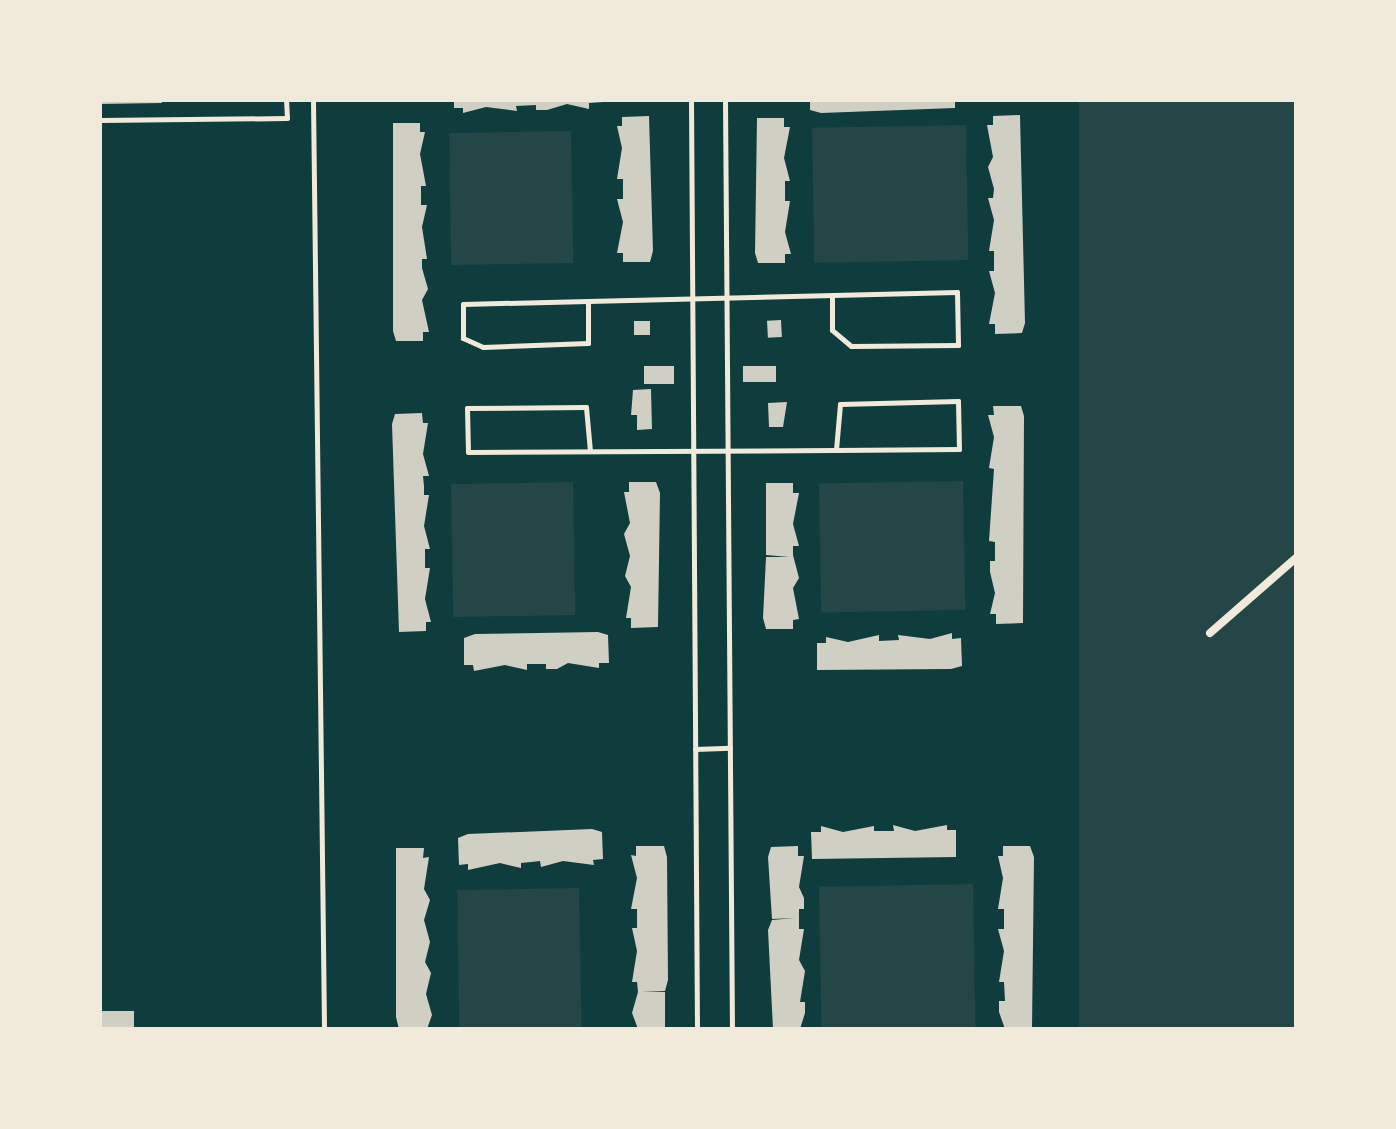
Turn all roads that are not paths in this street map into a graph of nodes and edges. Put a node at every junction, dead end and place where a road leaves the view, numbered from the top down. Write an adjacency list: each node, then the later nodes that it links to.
1 (286, 100): 5 (lane)
2 (313, 100): 18 (lane)
3 (691, 100): 7 (lane)
4 (725, 100): 8 (lane)
5 (100, 120)
6 (832, 295): 6 (lane); 8 (lane)
7 (692, 298): 8 (lane); 9 (lane); 13 (lane)
8 (726, 298): 10 (lane)
9 (588, 301): 9 (lane)
10 (727, 450): 11 (lane); 13 (lane); 16 (lane)
11 (836, 450): 11 (lane)
12 (590, 451): 12 (lane); 13 (lane)
13 (693, 451): 17 (lane)
14 (1296, 558): 15 (street)
15 (1210, 633)
16 (730, 748): 17 (lane); 20 (lane)
17 (695, 749): 19 (lane)
18 (324, 1029)
19 (697, 1029)
20 (732, 1029)

